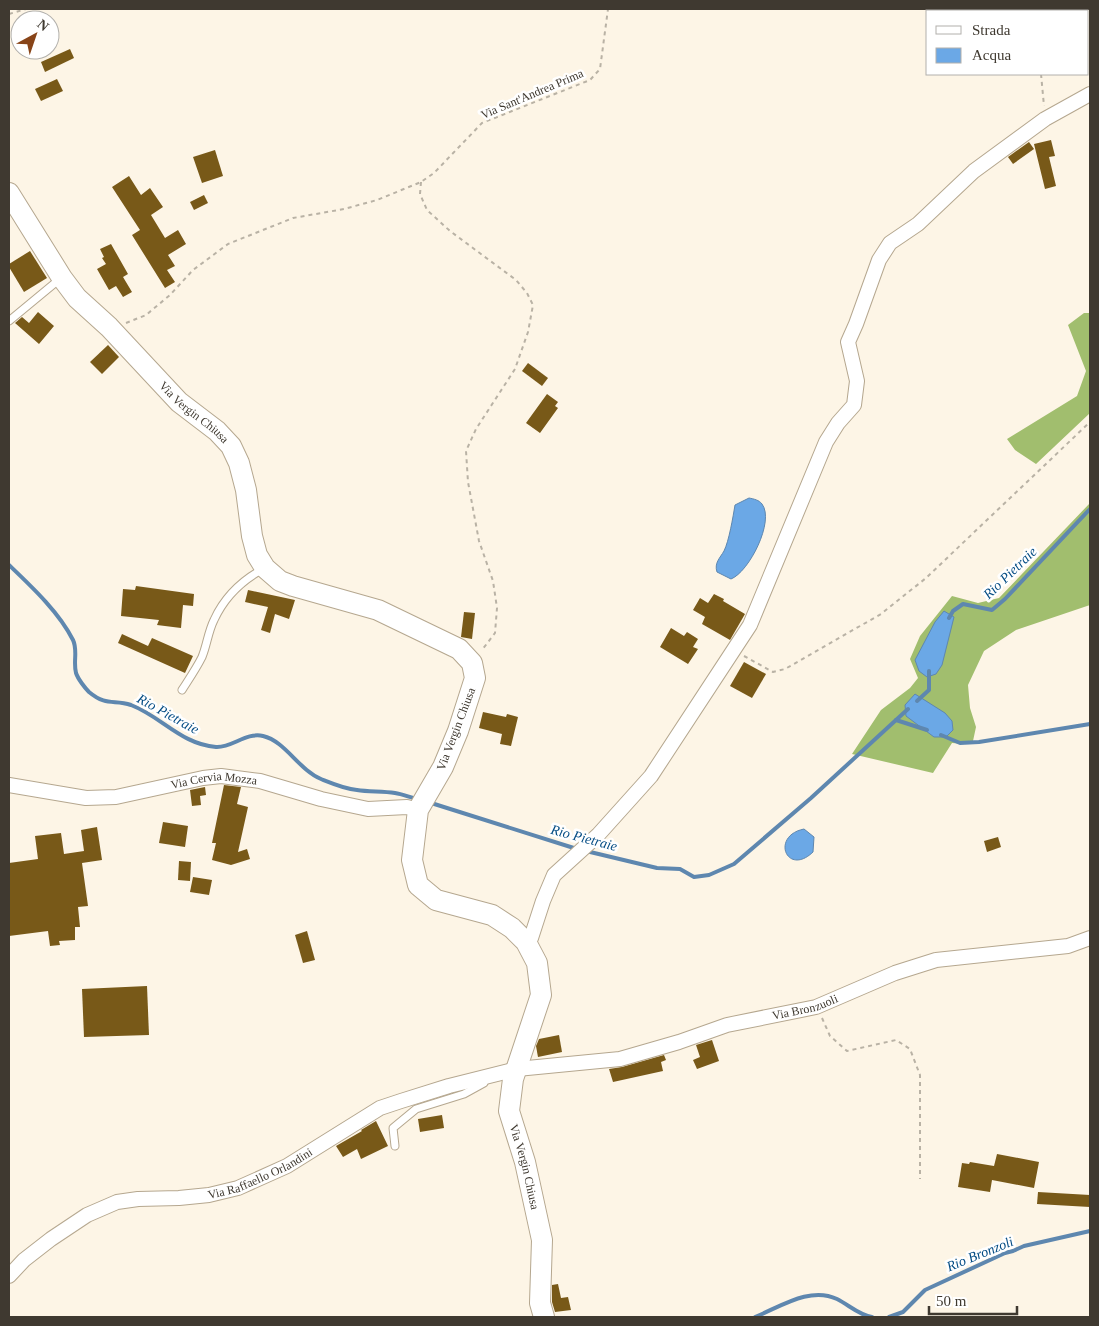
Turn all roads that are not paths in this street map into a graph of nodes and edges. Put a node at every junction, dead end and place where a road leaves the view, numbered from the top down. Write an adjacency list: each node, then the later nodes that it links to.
1 (1090, 94): 10 (street)
2 (9, 193): 3 (street, Via Vergin Chiusa)
3 (62, 278): 4 (lane); 5 (street, Via Vergin Chiusa)
4 (9, 321)
5 (265, 568): 6 (lane); 8 (street, Via Vergin Chiusa)
6 (182, 690)
7 (9, 785): 8 (street, Via Cervia Mozza)
8 (418, 810): 10 (street, Via Vergin Chiusa)
9 (1090, 938): 11 (street, Via Bronzuoli)
10 (526, 942): 11 (street, Via Vergin Chiusa)
11 (517, 1069): 12 (street, Via Raffaello Orlandini); 15 (street, Via Vergin Chiusa)
12 (485, 1077): 13 (lane); 14 (street, Via Raffaello Orlandini)
13 (395, 1146)
14 (9, 1276)
15 (544, 1317)

